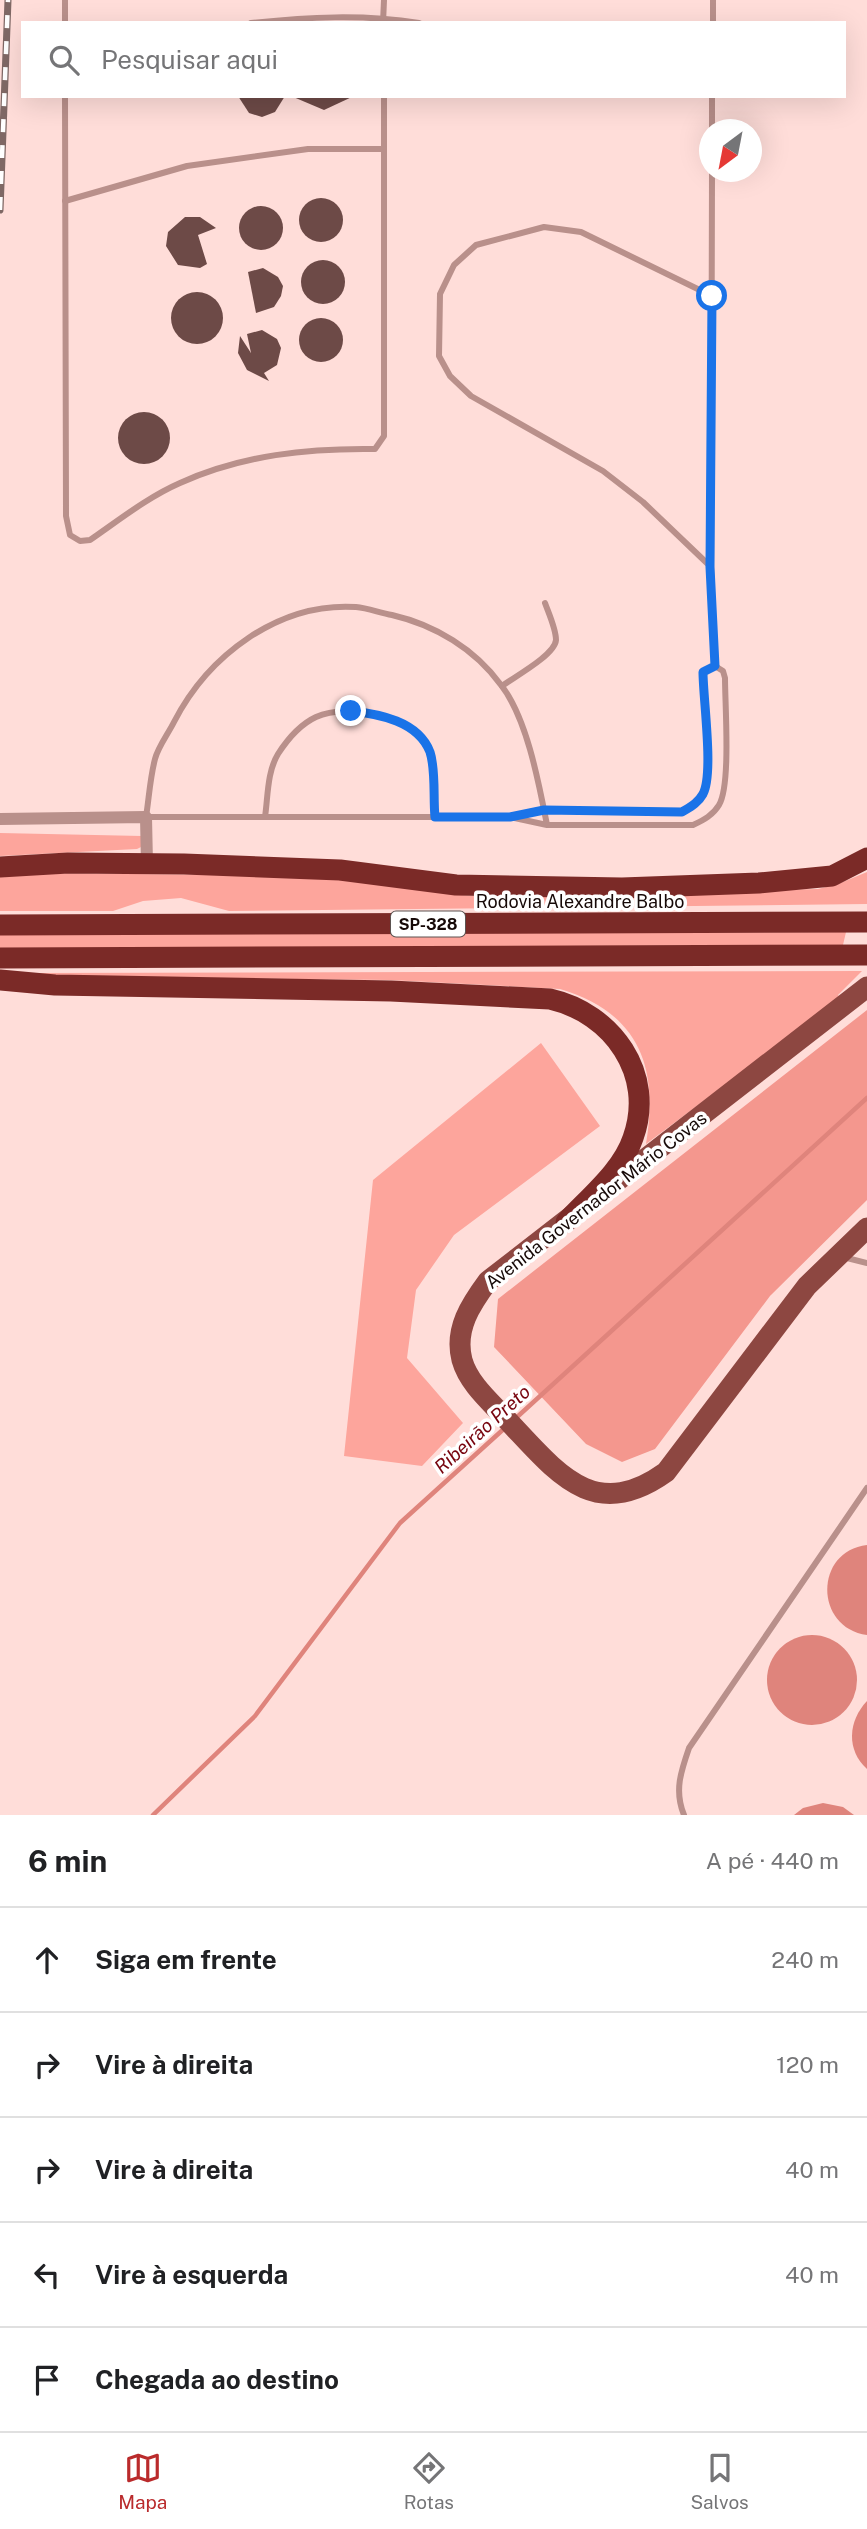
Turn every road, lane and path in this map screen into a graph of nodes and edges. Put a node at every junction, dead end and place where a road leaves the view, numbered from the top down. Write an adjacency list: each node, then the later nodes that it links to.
1 (65, 0): 5 (lane)
2 (384, 0): 4 (lane)
3 (713, 0): 7 (lane)
4 (383, 20): 6 (lane)
5 (65, 21)
6 (270, 21)
7 (713, 21)
8 (65, 98): 14 (lane)
9 (384, 98): 12 (lane)
10 (710, 98): 11 (lane)
11 (711, 119)
12 (384, 149): 14 (lane); 14 (lane)
13 (712, 182): 15 (lane)
14 (65, 201)
15 (712, 296): 16 (lane); 16 (lane)
16 (710, 567): 18 (lane)
17 (545, 603): 19 (lane)
18 (715, 666): 20 (lane); 26 (lane)
19 (502, 686): 20 (lane); 21 (lane)
20 (544, 810): 24 (lane); 26 (lane)
21 (146, 817): 22 (lane); 25 (street); 28 (street)
22 (265, 817): 23 (lane); 23 (lane)
23 (435, 817): 24 (lane)
24 (510, 817): 26 (lane)
25 (0, 819)
26 (547, 825)
27 (867, 858): 28 (highway)
28 (147, 864): 29 (highway)
29 (0, 867)
30 (861, 922): 31 (highway, Rodovia Alexandre Balbo / SP-328)
31 (0, 925)
32 (859, 955): 33 (highway, SP-328)
33 (0, 958)
34 (0, 980): 36 (highway)
35 (867, 987): 36 (main road, Avenida Governador Mário Covas)
36 (566, 1222): 38 (main road, Avenida Governador Mário Covas)
37 (867, 1228): 38 (main road, Avenida Governador Mário Covas)
38 (837, 1256): 39 (lane)
39 (867, 1263)
40 (867, 1488): 41 (lane)
41 (684, 1815)

